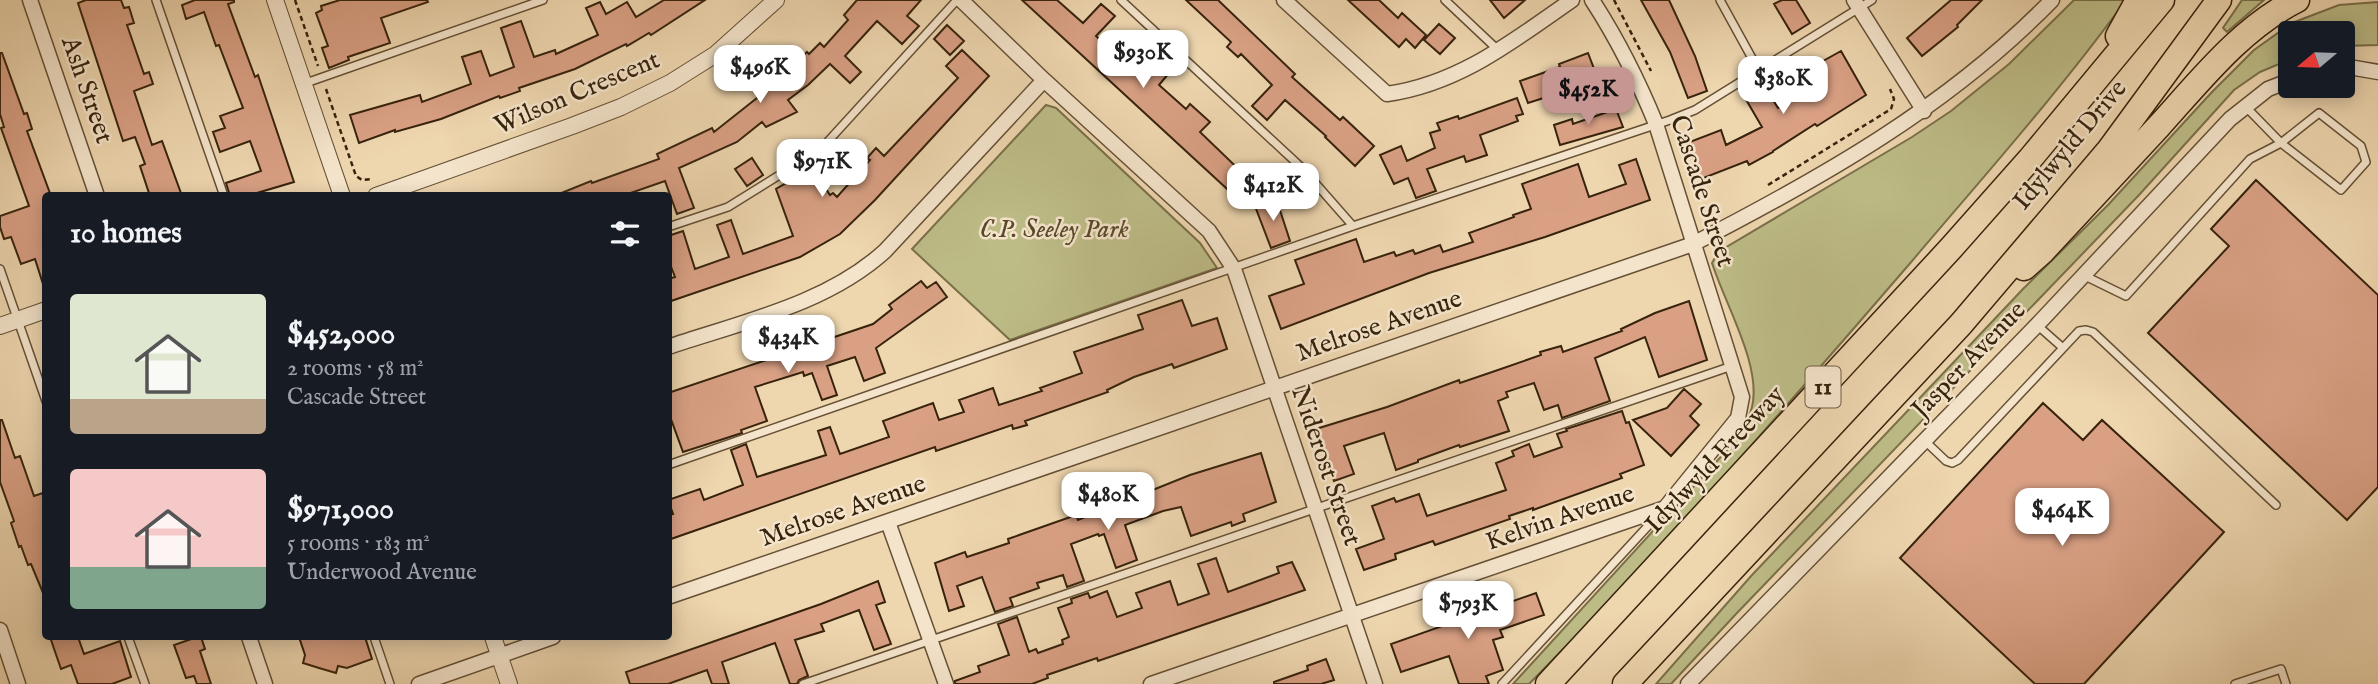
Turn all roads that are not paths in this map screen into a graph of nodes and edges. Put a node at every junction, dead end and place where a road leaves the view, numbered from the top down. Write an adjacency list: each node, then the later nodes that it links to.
1 (30, 0): 32 (street, Ash Street)
2 (156, 0): 33 (lane)
3 (275, 0): 25 (street)
4 (543, 0): 25 (lane)
5 (776, 0): 35 (street, Wilson Crescent)
6 (959, 0): 24 (street, Niderost Street); 36 (lane)
7 (1121, 0): 37 (lane)
8 (1284, 0): 20 (street)
9 (1445, 0): 20 (lane)
10 (1572, 0): 20 (street)
11 (1592, 0): 30 (street, Cascade Street)
12 (1720, 0): 22 (lane)
13 (1872, 0): 19 (lane)
14 (2052, 0): 29 (street, Melrose Avenue)
15 (2138, 0): 26 (highway)
16 (2162, 0): 26 (highway, Idylwyld Drive / 11)
17 (2219, 0): 44 (highway, Idylwyld Drive / 11)
18 (2297, 0): 44 (highway)
19 (1857, 4): 22 (lane); 29 (street)
20 (1499, 50)
21 (2356, 68): 23 (street)
22 (1759, 71): 30 (lane)
23 (2378, 72)
24 (1044, 80): 40 (street, Niderost Street); 47 (street)
25 (303, 84): 34 (street)
26 (2091, 85): 79 (highway, Idylwyld Freeway / 11)
27 (2278, 85): 28 (street, Jasper Avenue)
28 (2245, 107): 31 (lane); 41 (street, Jasper Avenue)
29 (1924, 111): 38 (street, Melrose Avenue)
30 (1656, 124): 37 (lane); 38 (street, Cascade Street)
31 (2281, 143): 31 (lane); 41 (lane)
32 (96, 192)
33 (223, 192)
34 (341, 192)
35 (387, 192)
36 (672, 226)
37 (1353, 226): 40 (lane)
38 (1693, 244): 49 (street, Cascade Street); 50 (street, Melrose Avenue)
39 (0, 269): 43 (lane)
40 (1234, 269): 50 (street, Niderost Street); 53 (lane)
41 (2083, 275): 45 (street, Jasper Avenue)
42 (42, 311): 43 (street)
43 (18, 320): 46 (street); 51 (lane)
44 (1961, 324): 80 (highway, 11)
45 (2037, 325): 48 (lane); 52 (street, Jasper Avenue)
46 (0, 326)
47 (672, 346)
48 (2063, 348): 52 (lane); 54 (lane)
49 (1733, 365): 55 (street, Kelvin Avenue); 56 (lane)
50 (1274, 388): 56 (street, Niderost Street); 57 (street, Melrose Avenue)
51 (42, 389)
52 (1925, 441): 81 (street, Jasper Avenue)
53 (672, 464)
54 (2276, 505)
55 (1665, 508): 59 (street, Kelvin Avenue); 78 (lane)
56 (1315, 510): 59 (street, Niderost Street); 61 (lane)
57 (888, 522): 58 (street, Melrose Avenue); 61 (street)
58 (672, 596)
59 (1352, 615): 76 (street, Kelvin Avenue); 77 (street, Niderost Street)
60 (0, 630): 68 (street)
61 (930, 639): 74 (lane); 75 (street)
62 (129, 640): 69 (lane)
63 (250, 640): 70 (street)
64 (375, 640): 71 (lane)
65 (494, 640): 67 (street)
66 (544, 640): 67 (street)
67 (499, 655): 72 (street); 73 (street)
68 (18, 684)
69 (145, 684)
70 (265, 684)
71 (390, 684)
72 (419, 684)
73 (509, 684)
74 (803, 684)
75 (946, 684)
76 (1151, 684)
77 (1375, 684)
78 (1502, 684)
79 (1548, 684)
80 (1625, 684)
81 (1688, 684)
82 (2235, 684): 83 (lane)
83 (2286, 684)

